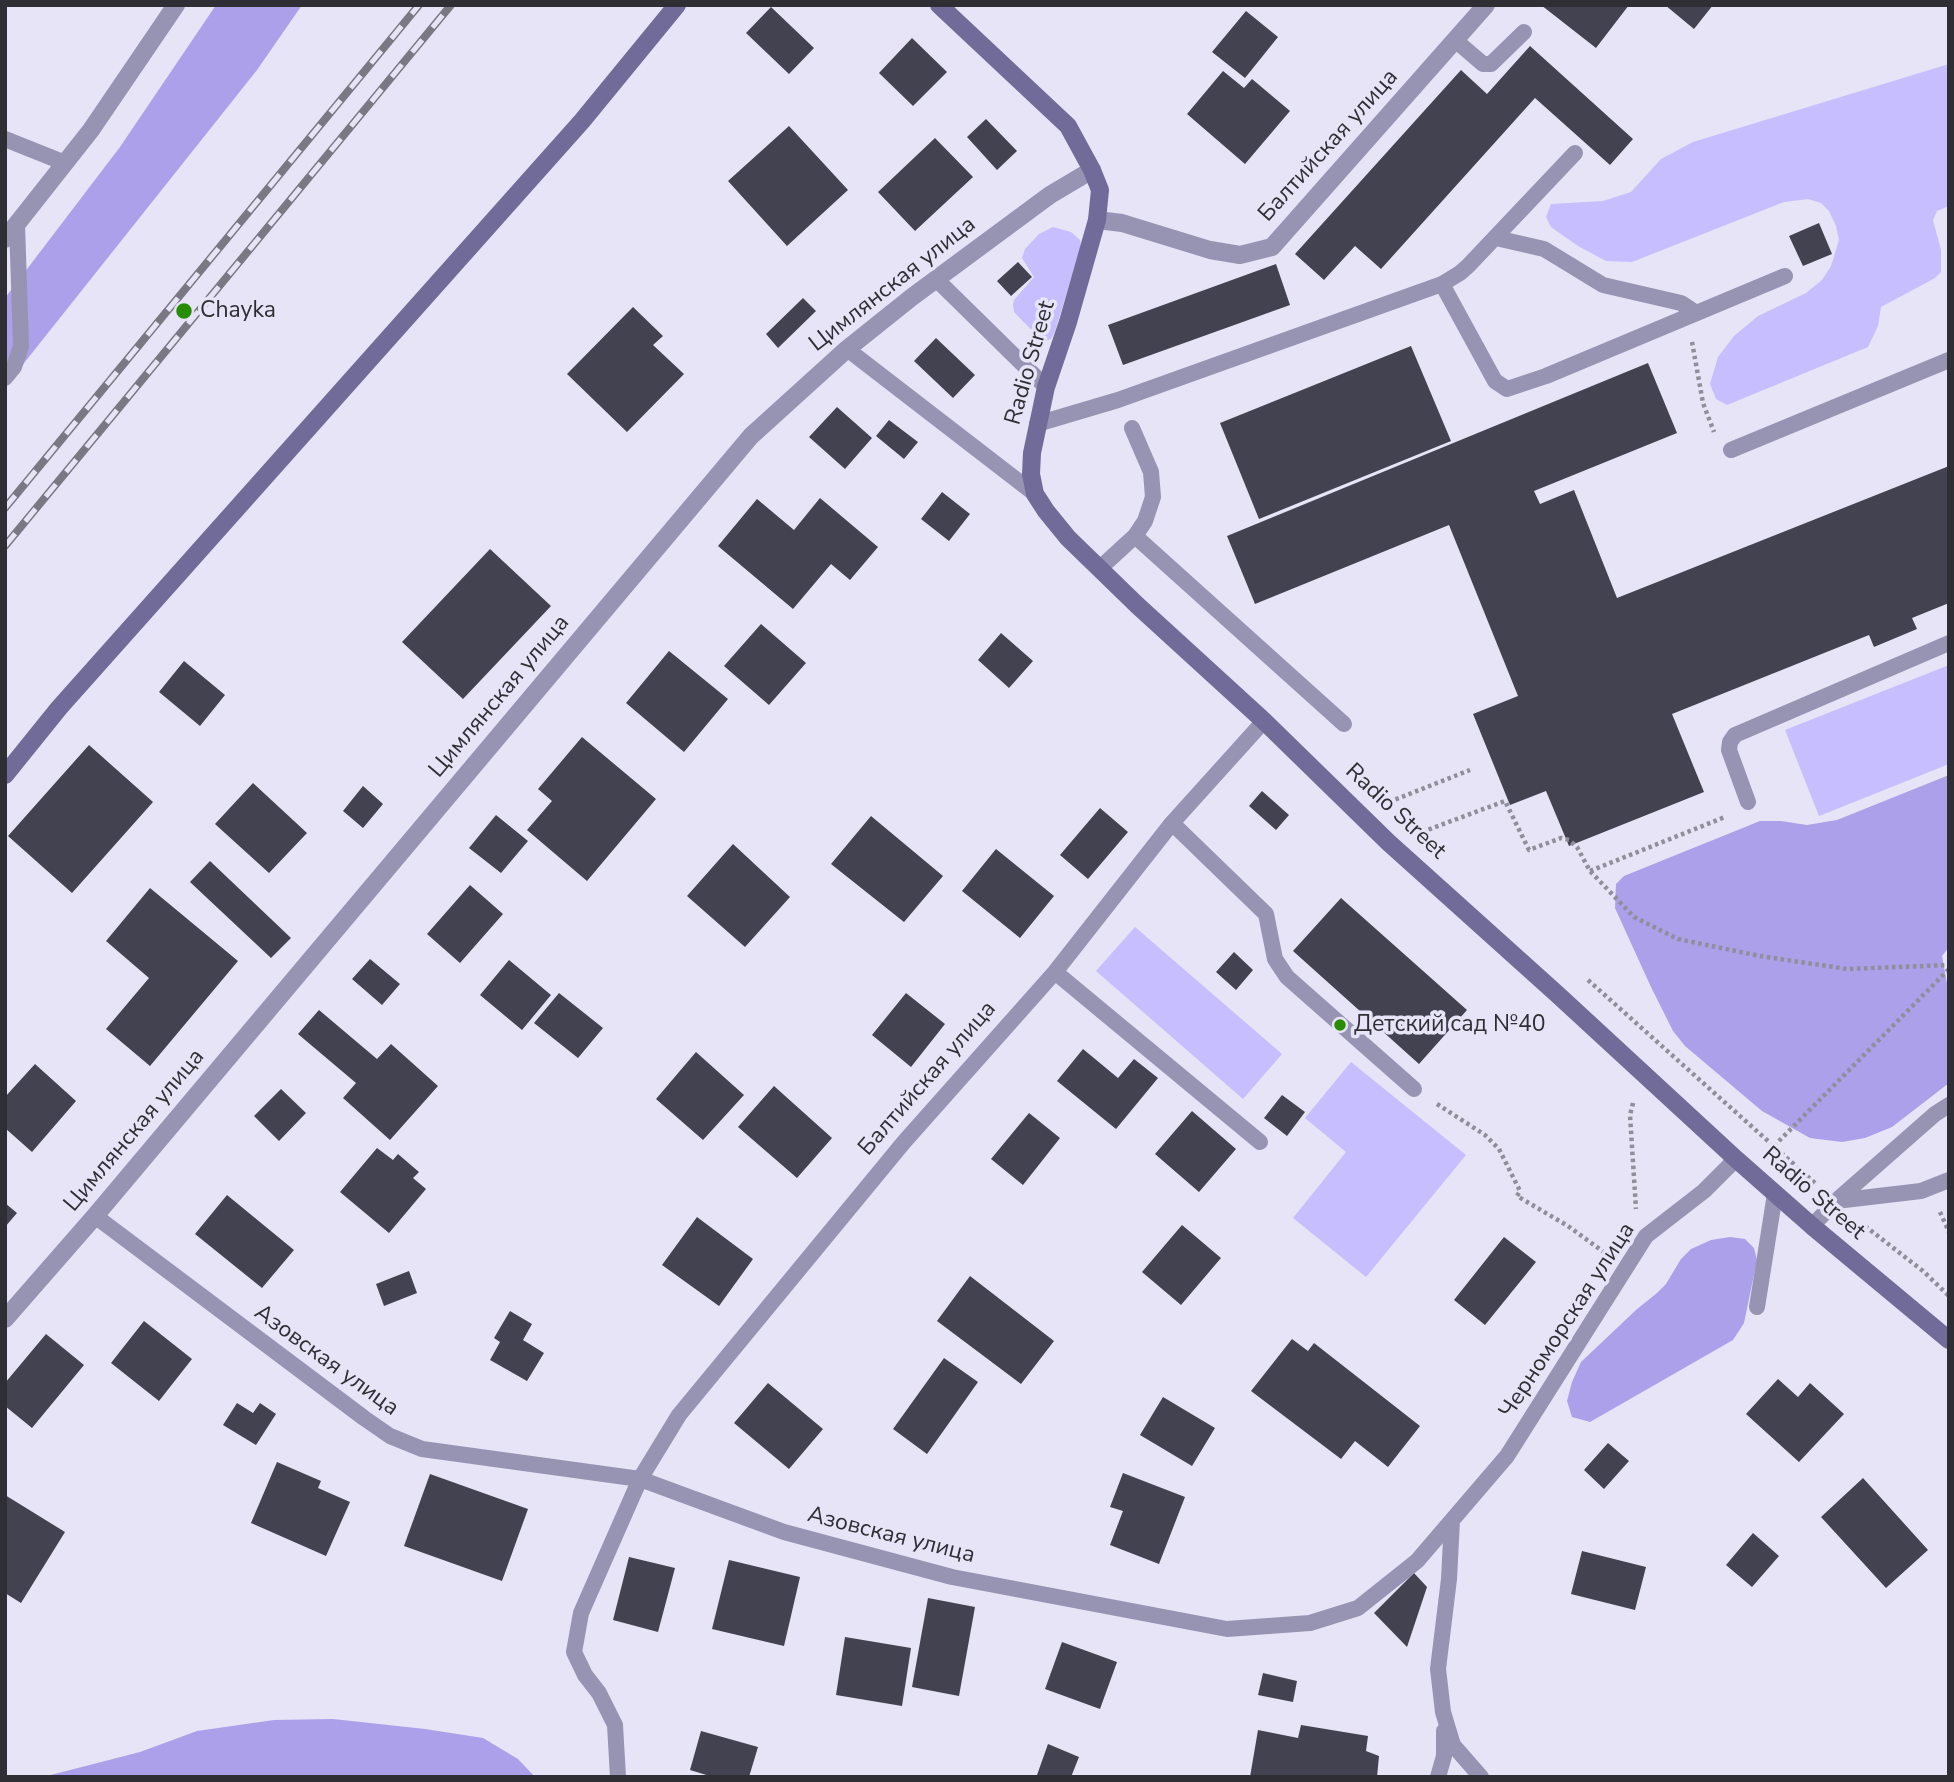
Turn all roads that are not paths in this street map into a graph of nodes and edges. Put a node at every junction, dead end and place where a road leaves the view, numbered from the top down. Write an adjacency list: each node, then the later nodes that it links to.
1 (176, 5): 9 (street)
2 (677, 5): 32 (main road)
3 (939, 5): 10 (main road)
4 (1486, 5): 6 (street, Балтийская улица)
5 (1524, 32): 6 (lane)
6 (1455, 40): 11 (street, Балтийская улица)
7 (5, 139): 9 (lane)
8 (1575, 153): 13 (lane)
9 (65, 163): 12 (street)
10 (1092, 170): 11 (main road); 16 (street, Цимлянская улица)
11 (1097, 220): 22 (main road, Radio Street)
12 (17, 224): 14 (street); 21 (lane)
13 (1496, 238): 17 (lane); 18 (lane)
14 (5, 239)
15 (1785, 276): 18 (lane)
16 (937, 280): 19 (street, Цимлянская улица); 22 (lane)
17 (1441, 284): 18 (lane); 23 (lane)
18 (1691, 315)
19 (847, 349): 26 (lane); 43 (street, Цимлянская улица)
20 (1949, 360): 25 (lane)
21 (5, 378)
22 (1046, 387): 23 (main road, Radio Street)
23 (1037, 424): 26 (main road, Radio Street)
24 (1132, 428): 27 (lane)
25 (1731, 450)
26 (1035, 494): 28 (main road, Radio Street)
27 (1135, 536): 28 (lane); 31 (lane)
28 (1099, 569): 30 (main road, Radio Street)
29 (1949, 643): 33 (lane)
30 (1264, 721): 34 (lane, Балтийская улица); 39 (main road, Radio Street)
31 (1344, 724)
32 (5, 775)
33 (1748, 802)
34 (1172, 823): 35 (lane, Балтийская улица); 36 (lane)
35 (1055, 972): 38 (lane); 48 (lane, Балтийская улица)
36 (1414, 1089)
37 (1949, 1105): 42 (lane)
38 (1260, 1142)
39 (1736, 1159): 41 (main road, Radio Street); 49 (lane, Черноморская улица)
40 (1949, 1180): 42 (lane)
41 (1775, 1194): 44 (main road, Radio Street); 45 (lane)
42 (1836, 1201): 44 (lane)
43 (95, 1216): 46 (street, Цимлянская улица); 48 (lane, Азовская улица)
44 (1812, 1226): 47 (main road, Radio Street)
45 (1757, 1307)
46 (5, 1319)
47 (1949, 1340)
48 (640, 1479): 49 (lane, Азовская улица); 51 (lane, Балтийская улица)
49 (1452, 1520): 50 (lane)
50 (1443, 1712): 52 (lane); 53 (lane)
51 (618, 1777)
52 (1438, 1777)
53 (1481, 1777)

